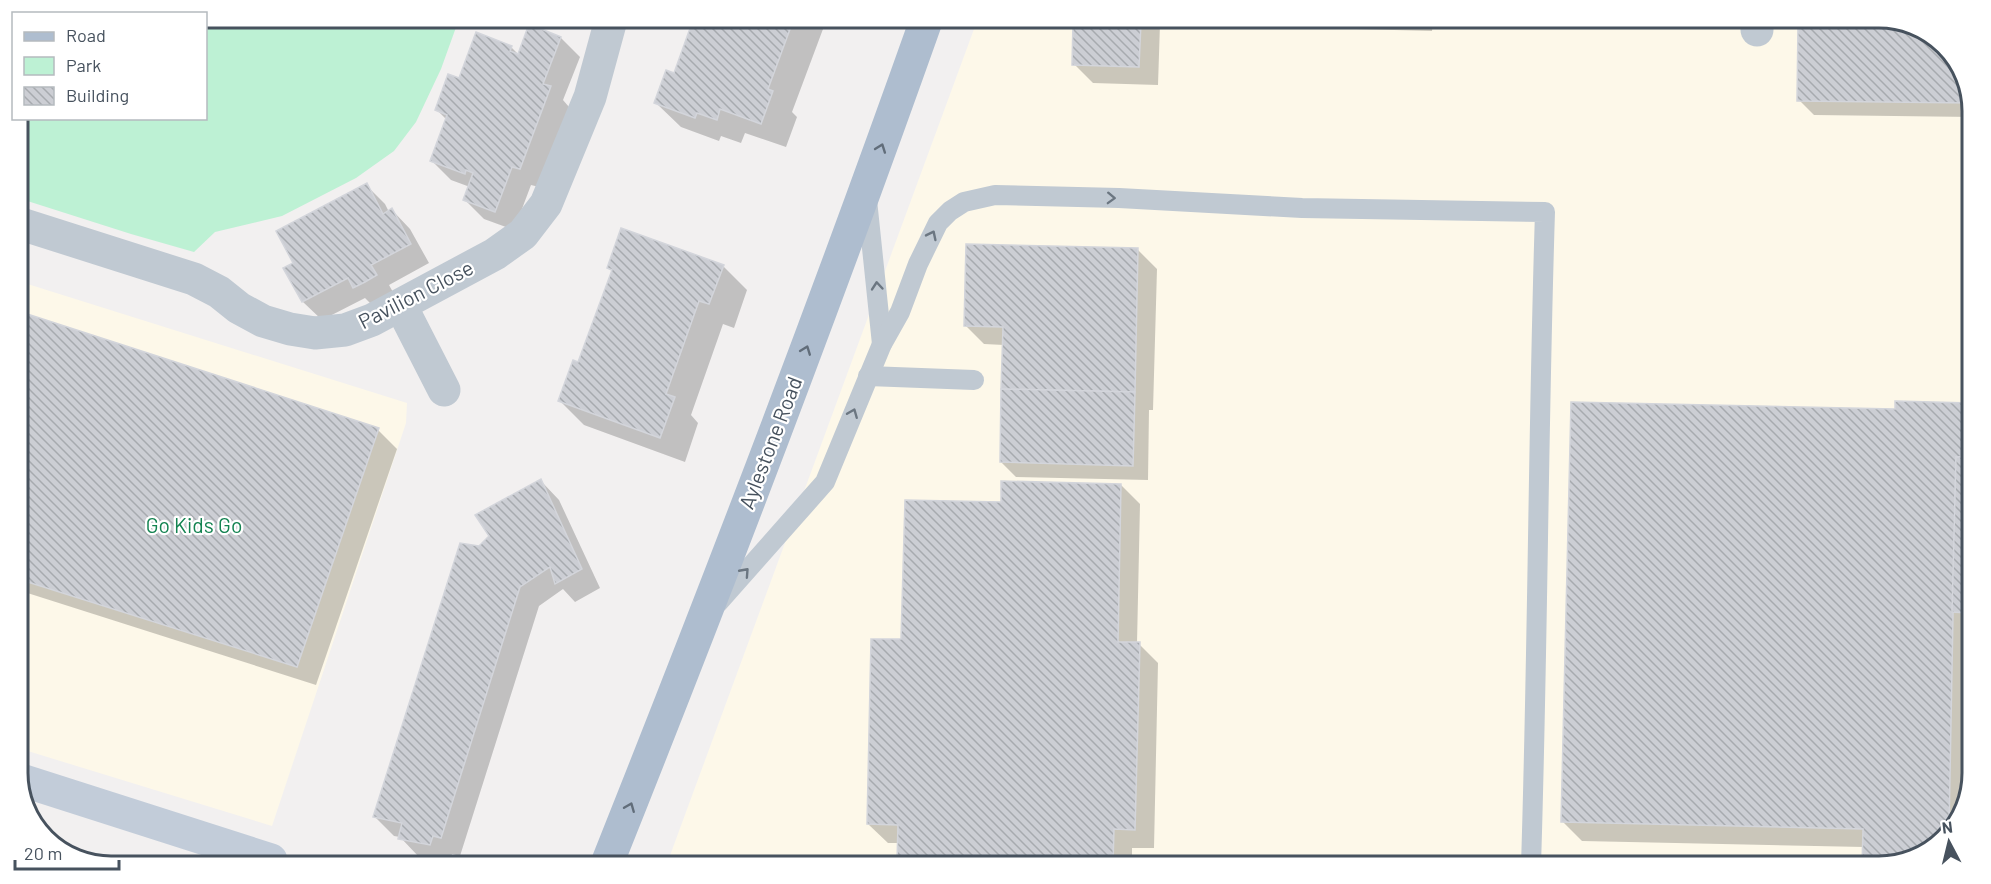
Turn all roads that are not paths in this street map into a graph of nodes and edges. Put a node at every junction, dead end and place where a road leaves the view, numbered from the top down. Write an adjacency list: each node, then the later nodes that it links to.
1 (609, 28): 5 (street, Pavilion Close)
2 (924, 28): 3 (main road, Aylestone Road, one-way to 2)
3 (866, 191): 6 (lane, one-way to 3); 10 (main road, Aylestone Road, one-way to 3)
4 (29, 226): 5 (street, Pavilion Close)
5 (401, 306): 9 (street)
6 (882, 344): 7 (lane); 14 (lane, one-way to 14)
7 (868, 376): 8 (lane); 10 (lane, one-way to 7)
8 (974, 380)
9 (444, 390)
10 (706, 616): 13 (main road, Aylestone Road, one-way to 10)
11 (29, 783): 12 (street)
12 (259, 856)
13 (610, 856)
14 (1531, 856)

